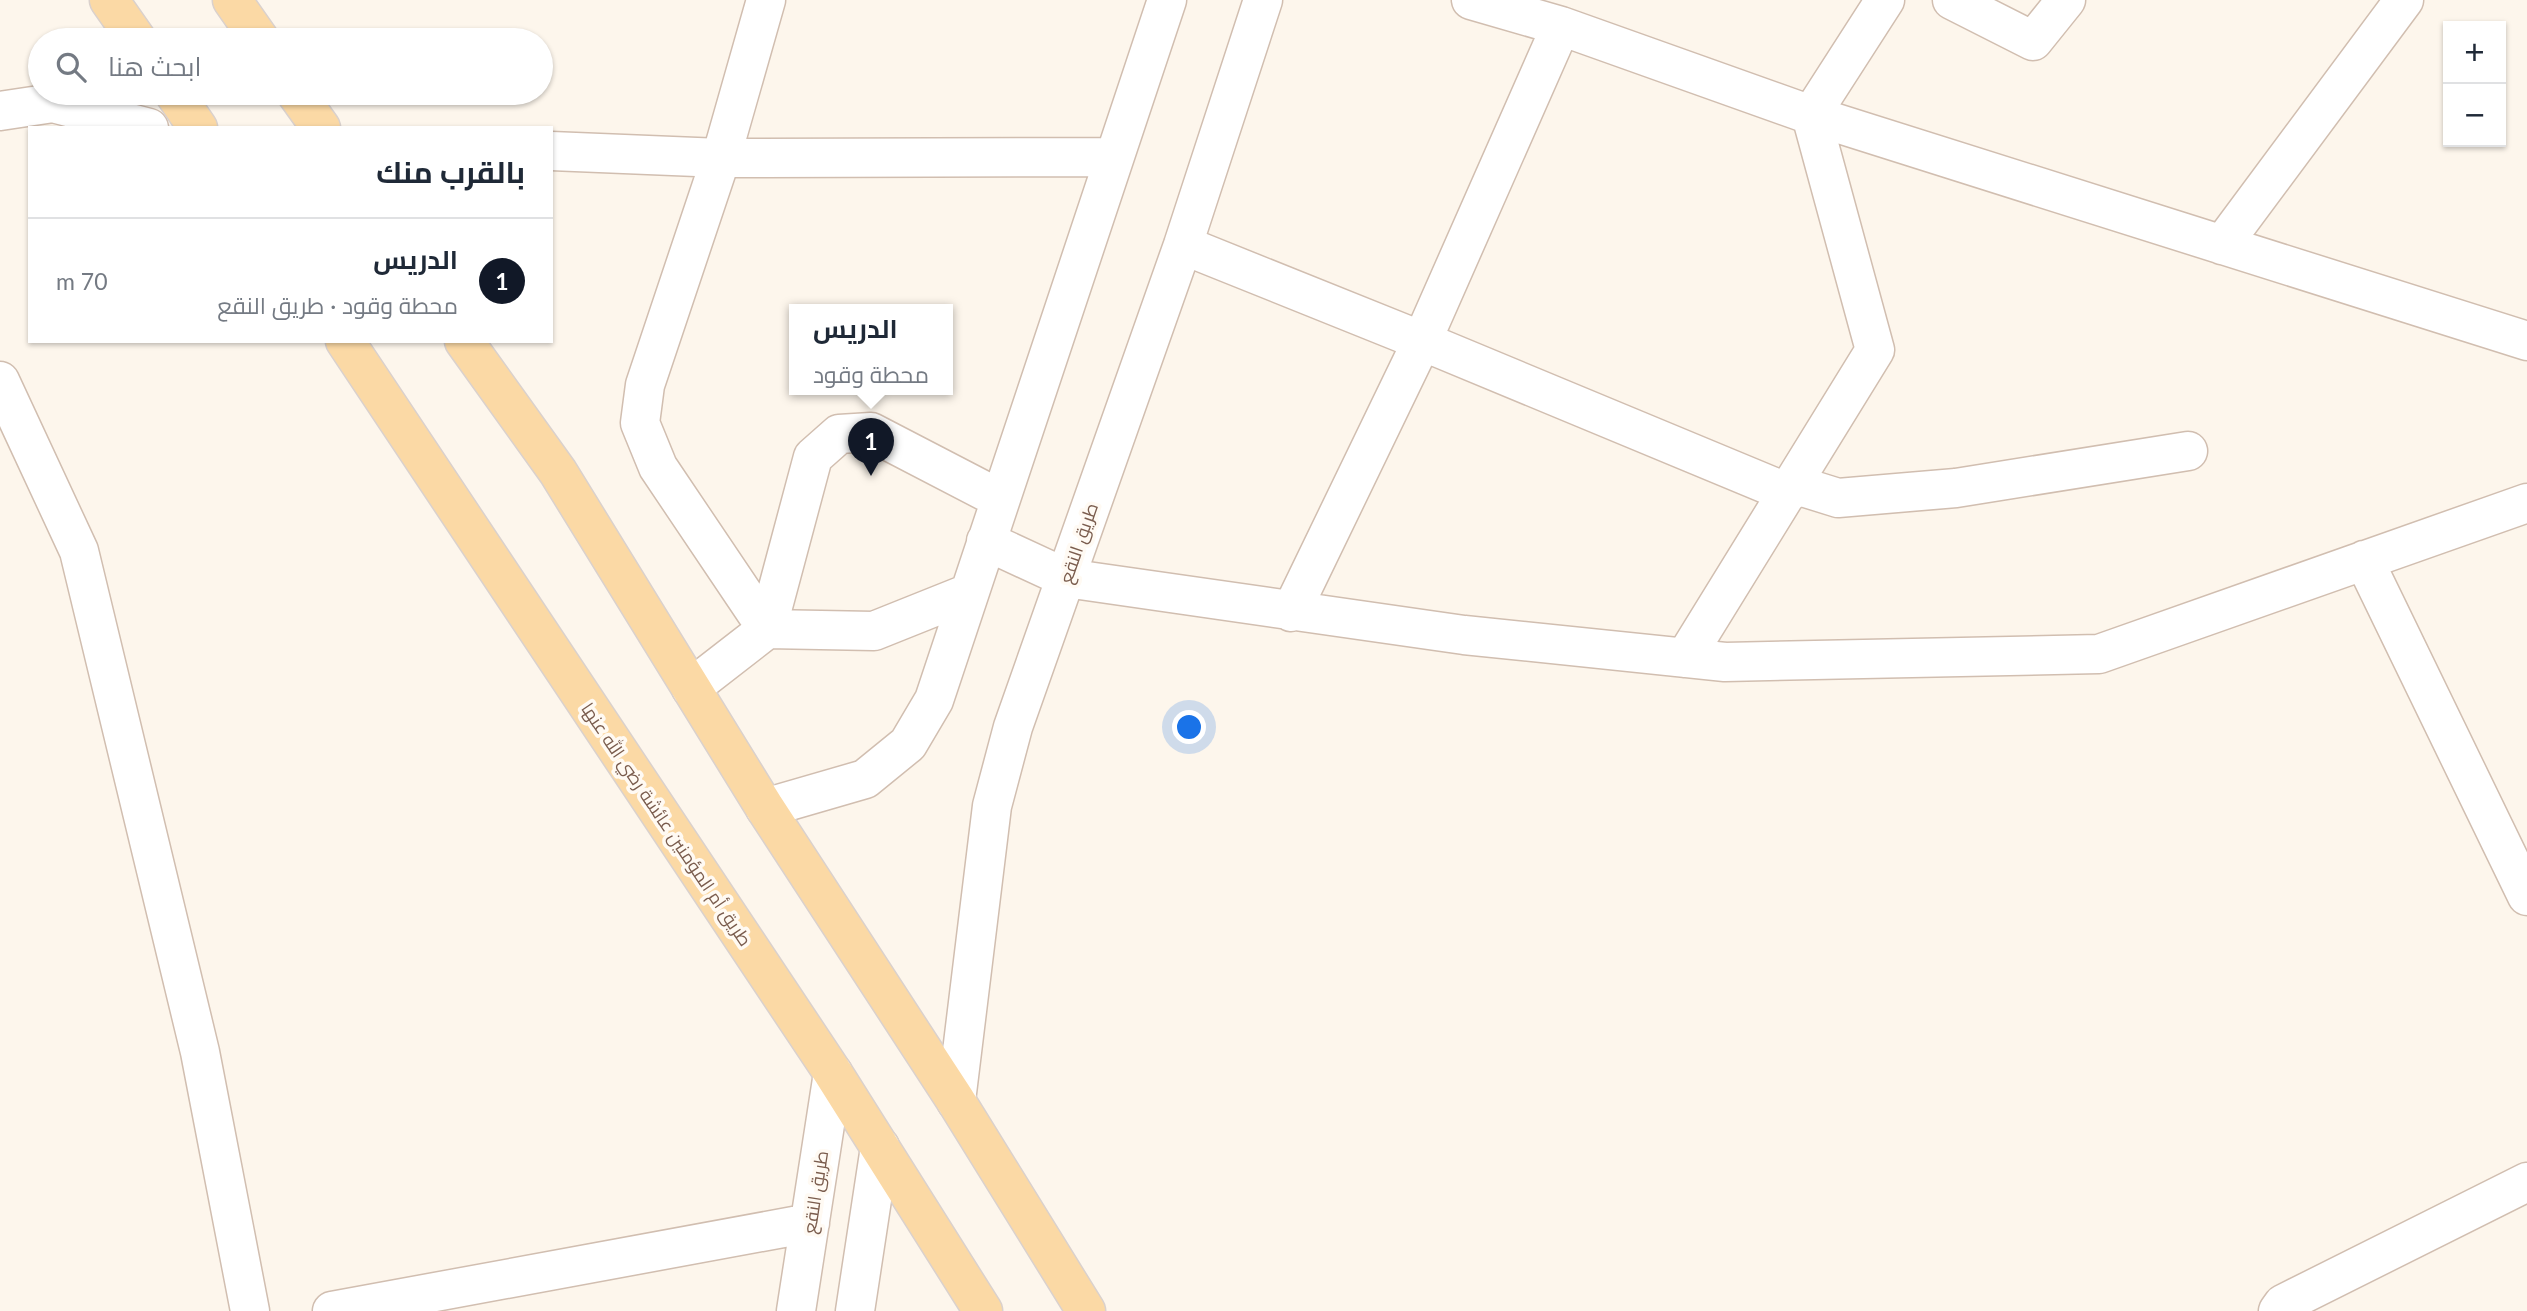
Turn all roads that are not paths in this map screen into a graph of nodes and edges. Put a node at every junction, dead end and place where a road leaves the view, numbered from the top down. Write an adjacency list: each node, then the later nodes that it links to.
1 (109, 0): 12 (main road)
2 (232, 0): 13 (main road)
3 (766, 0): 25 (street)
4 (1167, 0): 24 (street)
5 (1263, 0): 27 (street, طريق النقع)
6 (1471, 0): 11 (street)
7 (1885, 0): 19 (street)
8 (1952, 0): 9 (street)
9 (2066, 0)
10 (2404, 0): 26 (street)
11 (1561, 26): 19 (street); 28 (street)
12 (129, 28)
13 (252, 28)
14 (40, 105): 18 (street)
15 (61, 105): 20 (street)
16 (182, 105): 21 (main road)
17 (305, 105): 22 (main road)
18 (0, 111)
19 (1811, 115): 26 (street); 34 (street)
20 (141, 126)
21 (197, 126)
22 (320, 126)
23 (553, 151): 25 (street)
24 (1114, 157): 25 (street); 35 (street)
25 (721, 158): 42 (street)
26 (2222, 245): 29 (street)
27 (1183, 246): 28 (street); 39 (street, طريق النقع)
28 (1422, 341): 34 (street); 41 (street)
29 (2527, 341)
30 (346, 343): 47 (main road, طريق أم المؤمنين عائشة رضي الله عنها)
31 (465, 343): 44 (main road)
32 (0, 381): 52 (street)
33 (2188, 451): 34 (street)
34 (1790, 488): 43 (street)
35 (1000, 499): 37 (street); 42 (street)
36 (2527, 503): 38 (street)
37 (986, 541): 39 (street); 40 (street)
38 (2364, 560): 43 (street); 46 (street)
39 (1066, 578): 41 (street); 48 (street, طريق النقع)
40 (969, 593): 42 (street); 45 (street)
41 (1291, 612): 43 (street)
42 (767, 629): 44 (street)
43 (1685, 658)
44 (691, 688): 45 (main road)
45 (765, 808): 48 (main road)
46 (2527, 897)
47 (834, 1073): 49 (main road, طريق أم المؤمنين عائشة رضي الله عنها); 51 (street, طريق النقع)
48 (956, 1101): 57 (main road)
49 (880, 1147): 55 (street); 56 (main road, طريق أم المؤمنين عائشة رضي الله عنها)
50 (2527, 1182): 58 (street)
51 (810, 1223): 53 (street); 54 (street, طريق النقع)
52 (250, 1311)
53 (332, 1311)
54 (796, 1311)
55 (855, 1311)
56 (983, 1311)
57 (1086, 1311)
58 (2278, 1311)

